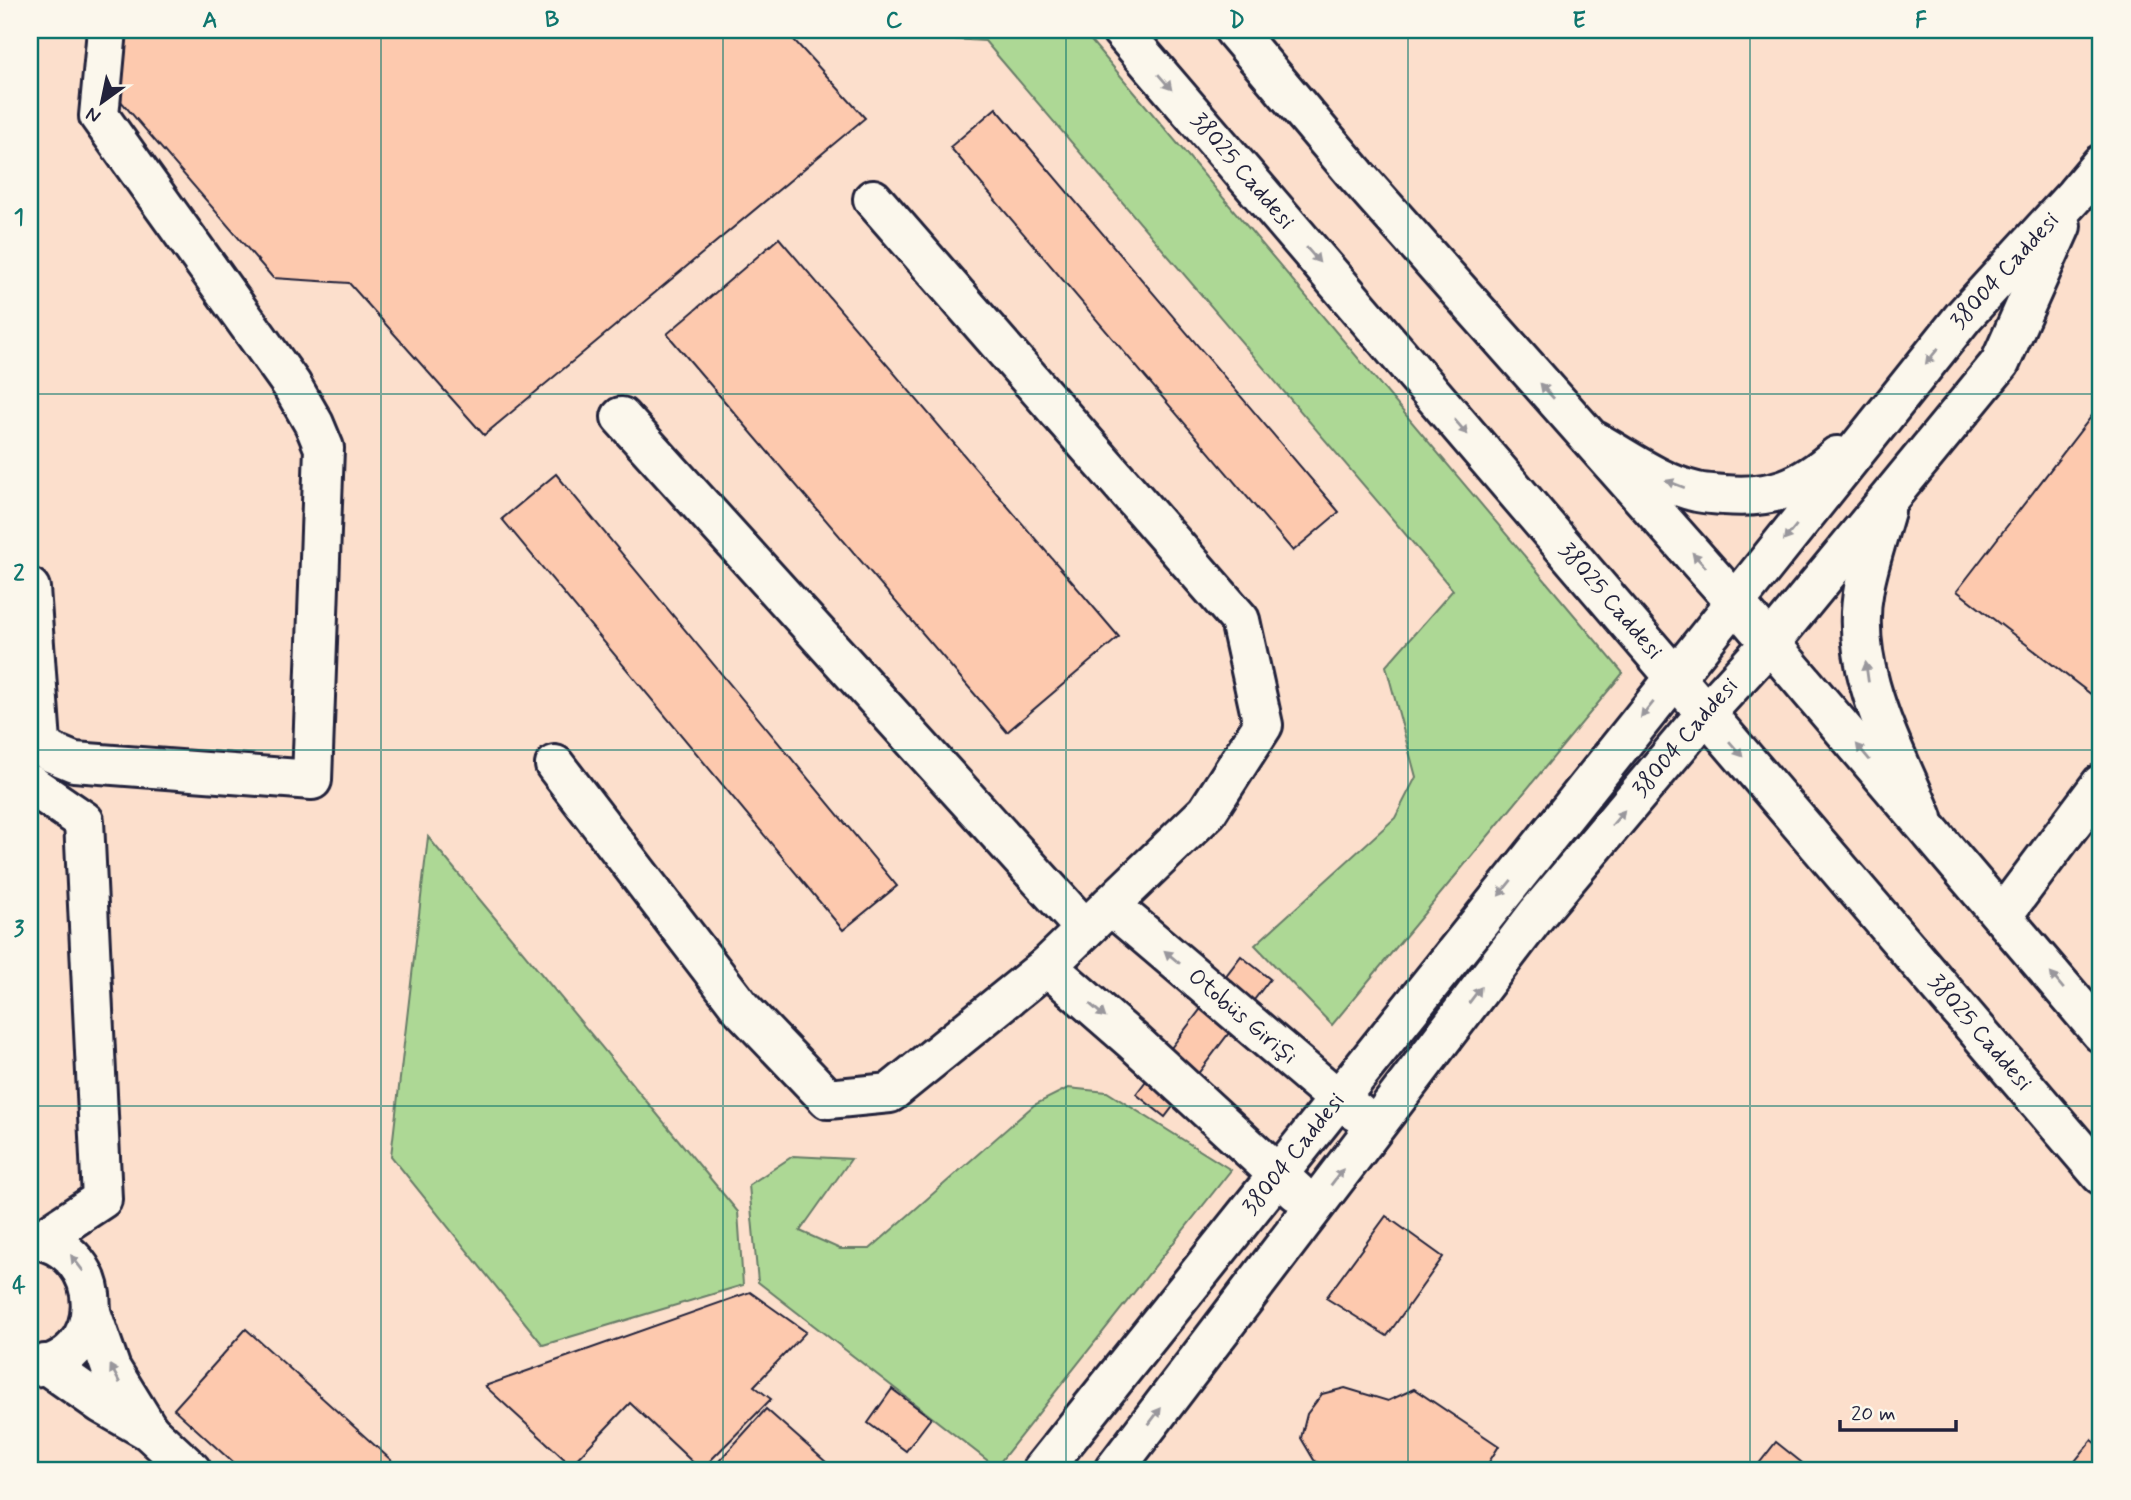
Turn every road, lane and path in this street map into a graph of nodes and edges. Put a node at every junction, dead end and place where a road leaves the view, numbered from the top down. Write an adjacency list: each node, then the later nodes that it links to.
1 (107, 30): 11 (street)
2 (1121, 30): 14 (street, 38025 Caddesi, one-way to 14)
3 (1234, 30): 9 (street, one-way to 3)
4 (2101, 164): 5 (street)
5 (2075, 195): 7 (street, 38004 Caddesi, one-way to 7); 10 (street, 38004 Caddesi)
6 (873, 198): 21 (street)
7 (1886, 413): 9 (street, one-way to 9); 12 (street, 38004 Caddesi, one-way to 12)
8 (621, 417): 21 (street, Otobüs Girişi)
9 (1589, 438): 12 (street, one-way to 9)
10 (1889, 499): 13 (street, 38004 Caddesi); 19 (street, one-way to 10)
11 (30, 588)
12 (1735, 602): 13 (street); 14 (street, 38004 Caddesi)
13 (1770, 643): 15 (street, 38004 Caddesi); 19 (street, one-way to 13)
14 (1674, 676): 15 (street, 38025 Caddesi); 24 (street, 38004 Caddesi, one-way to 24)
15 (1706, 713): 25 (street, 38004 Caddesi, one-way to 15); 27 (street, 38025 Caddesi, one-way to 27)
16 (555, 765): 22 (street)
17 (30, 784): 29 (street)
18 (2101, 784): 20 (street)
19 (1926, 827): 20 (street)
20 (2002, 916): 23 (street, one-way to 20)
21 (1098, 917): 22 (street); 24 (street, Otobüs Girişi, one-way to 21)
22 (1047, 966): 26 (street, one-way to 26)
23 (2101, 1033)
24 (1337, 1098): 25 (street, Otobüs Girişi); 26 (street, 38004 Caddesi)
25 (1376, 1125): 28 (street, 38004 Caddesi, one-way to 25)
26 (1279, 1174): 28 (street); 34 (street, 38004 Caddesi)
27 (2101, 1174)
28 (1313, 1208): 35 (street, 38004 Caddesi, one-way to 28)
29 (35, 1239): 30 (street, one-way to 29)
30 (91, 1312): 31 (street); 32 (street, one-way to 30)
31 (35, 1374): 32 (street)
32 (149, 1431): 33 (street)
33 (191, 1470)
34 (1042, 1470)
35 (1114, 1470)

